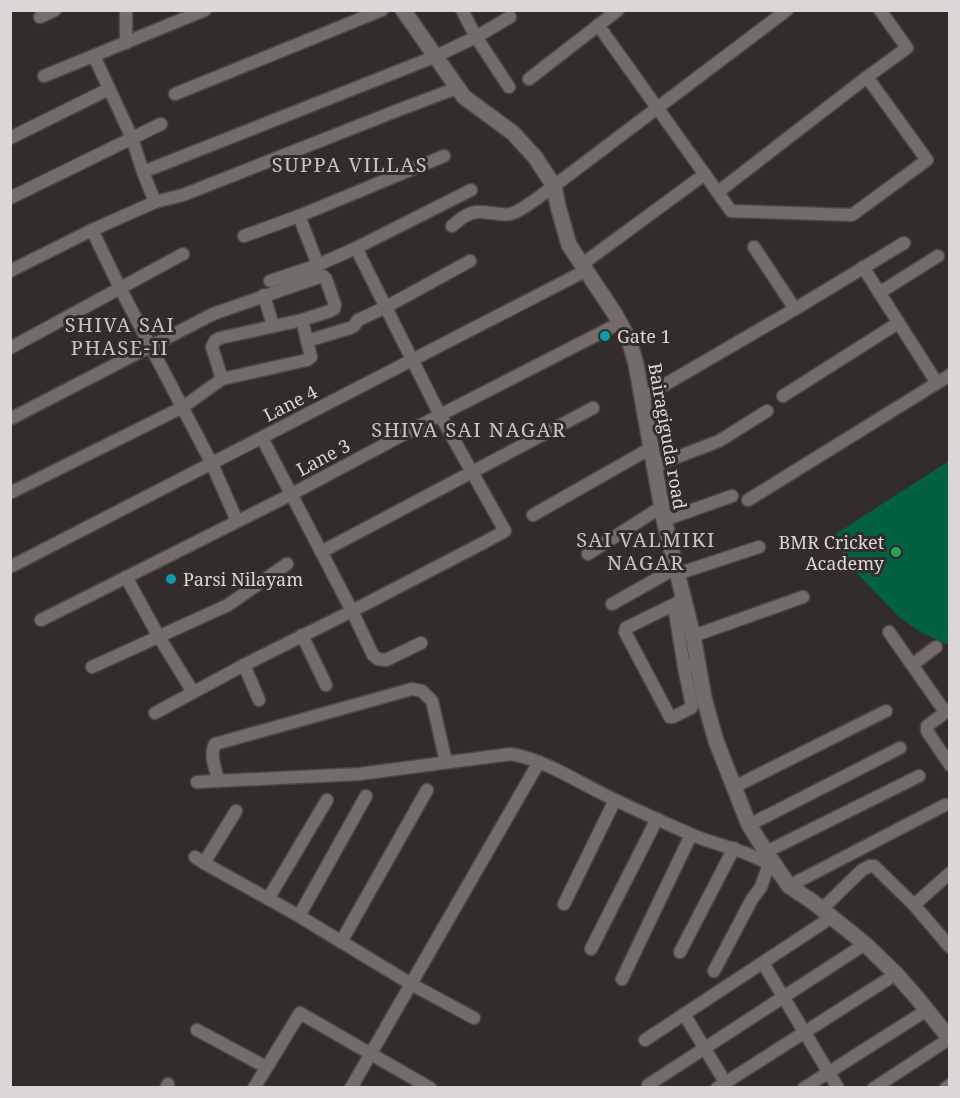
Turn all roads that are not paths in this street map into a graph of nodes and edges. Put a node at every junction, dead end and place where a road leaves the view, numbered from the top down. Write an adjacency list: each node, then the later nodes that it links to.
1 (55, 10): 10 (street)
2 (126, 10): 14 (street)
3 (205, 10): 14 (street)
4 (382, 10): 23 (street)
5 (403, 10): 16 (street, Bairagiguda road)
6 (462, 10): 13 (street)
7 (618, 10): 12 (street)
8 (787, 10): 24 (street)
9 (880, 10): 18 (street)
10 (40, 17)
11 (510, 17): 13 (street)
12 (598, 25): 19 (street); 24 (street)
13 (476, 37): 16 (street); 20 (street)
14 (126, 43): 15 (street)
15 (94, 56): 17 (street); 21 (street)
16 (434, 57): 22 (street, Bairagiguda road); 29 (street)
17 (44, 76)
18 (867, 77): 33 (street); 33 (street)
19 (529, 79)
20 (509, 87)
21 (109, 88): 26 (street); 27 (street)
22 (457, 88): 31 (street, Bairagiguda road); 35 (street)
23 (175, 94)
24 (658, 108): 30 (street); 31 (street)
25 (161, 124): 27 (street)
26 (10, 138)
27 (132, 138): 29 (street); 34 (street)
28 (444, 156): 36 (street)
29 (143, 172): 35 (street)
30 (705, 174): 33 (street); 48 (street, Lane 4)
31 (554, 186): 37 (street); 48 (street, Bairagiguda road)
32 (471, 190): 41 (street)
33 (718, 192)
34 (10, 198)
35 (155, 202): 38 (street)
36 (299, 216): 39 (street); 46 (street)
37 (452, 225)
38 (92, 230): 49 (street); 51 (street)
39 (244, 236)
40 (904, 243): 47 (street)
41 (356, 248): 46 (street); 54 (street)
42 (754, 248): 55 (street)
43 (183, 254): 51 (street)
44 (938, 256): 52 (street)
45 (470, 261): 54 (street)
46 (318, 265): 50 (street)
47 (864, 267): 52 (street); 55 (street)
48 (583, 268): 57 (street, Bairagiguda road); 63 (street, Lane 4)
49 (10, 271)
50 (270, 281)
51 (120, 288): 61 (street); 62 (street)
52 (879, 293): 58 (street)
53 (264, 296): 56 (street); 59 (street); 61 (street)
54 (386, 307): 60 (street); 63 (street)
55 (795, 309): 68 (street)
56 (302, 320): 59 (street); 60 (street)
57 (620, 323): 68 (street, Bairagiguda road); 72 (street, Lane 3)
58 (898, 323): 66 (street); 67 (street)
59 (273, 326): 65 (street)
60 (307, 341): 65 (street)
61 (152, 346): 69 (street); 73 (street)
62 (10, 348)
63 (412, 360): 72 (street); 74 (street, Lane 4)
64 (950, 375): 66 (street)
65 (222, 379): 69 (street)
66 (937, 384): 82 (street)
67 (783, 396)
68 (642, 398): 75 (street, Bairagiguda road)
69 (183, 407): 76 (street); 79 (street)
70 (593, 408): 78 (street)
71 (767, 411): 77 (street)
72 (440, 415): 78 (street); 80 (street, Lane 3)
73 (12, 418)
74 (262, 438): 76 (street, Lane 4); 80 (street)
75 (651, 448): 77 (street, Bairagiguda road); 84 (street)
76 (212, 464): 85 (street); 90 (street, Lane 4)
77 (654, 466): 83 (street, Bairagiguda road)
78 (472, 472): 87 (street); 96 (street)
79 (12, 492)
80 (290, 495): 85 (street, Lane 3); 87 (street)
81 (732, 496): 83 (street)
82 (748, 500)
83 (662, 514): 88 (street); 91 (street, Bairagiguda road)
84 (532, 515)
85 (237, 521): 92 (street, Lane 3)
86 (759, 547): 91 (street)
87 (321, 552): 96 (street)
88 (588, 554)
89 (287, 564): 101 (street)
90 (12, 566)
91 (677, 571): 94 (street, Bairagiguda road); 95 (street)
92 (126, 577): 97 (street, Lane 3); 101 (street)
93 (803, 597): 100 (street)
94 (678, 603): 100 (street, Bairagiguda road); 106 (street); 106 (street)
95 (612, 604)
96 (351, 611): 99 (street); 102 (street)
97 (41, 620)
98 (889, 632): 104 (street)
99 (302, 635): 105 (street); 108 (street)
100 (693, 636): 106 (street, Bairagiguda road)
101 (159, 637): 107 (street); 109 (street)
102 (421, 644)
103 (936, 647): 104 (street)
104 (912, 664): 111 (street)
105 (244, 665): 109 (street); 110 (street)
106 (691, 665): 121 (street, Bairagiguda road)
107 (92, 666)
108 (326, 686)
109 (193, 692): 113 (street)
110 (259, 700)
111 (947, 710): 117 (street)
112 (886, 711): 121 (street)
113 (155, 713)
114 (900, 747): 129 (street)
115 (446, 762): 116 (street); 119 (street); 119 (street)
116 (539, 762): 125 (street); 149 (street)
117 (950, 765)
118 (920, 776): 132 (street)
119 (218, 781): 120 (street)
120 (197, 782)
121 (734, 787): 129 (street, Bairagiguda road)
122 (427, 790): 140 (street)
123 (366, 796): 139 (street)
124 (327, 800): 135 (street)
125 (615, 800): 128 (street); 136 (street)
126 (945, 805): 134 (street)
127 (236, 811): 135 (street)
128 (657, 819): 130 (street); 143 (street)
129 (750, 825): 132 (street, Bairagiguda road)
130 (691, 835): 131 (street); 148 (street)
131 (734, 848): 132 (street); 144 (street)
132 (767, 858): 134 (street, Bairagiguda road); 146 (street)
133 (950, 873): 137 (street)
134 (789, 886): 138 (street)
135 (268, 899): 139 (street)
136 (564, 904)
137 (914, 905): 138 (street); 142 (street)
138 (827, 913): 141 (street); 145 (street)
139 (299, 916): 140 (street)
140 (341, 942): 149 (street)
141 (866, 944): 147 (street); 150 (street)
142 (950, 946)
143 (591, 950)
144 (680, 952)
145 (763, 963): 150 (street); 152 (street)
146 (714, 971)
147 (896, 974): 151 (street); 155 (street)
148 (622, 979)
149 (411, 984): 153 (street); 159 (street)
150 (784, 997): 155 (street); 158 (street)
151 (927, 1010): 156 (street); 161 (street)
152 (684, 1014): 157 (street); 158 (street)
153 (474, 1018)
154 (197, 1030): 160 (street)
155 (805, 1032): 161 (street); 163 (street)
156 (950, 1039): 169 (street)
157 (645, 1040)
158 (704, 1048): 162 (street); 163 (street)
159 (371, 1054): 160 (street); 165 (street); 166 (street)
160 (266, 1067): 164 (street)
161 (830, 1071): 167 (street); 168 (street)
162 (648, 1085)
163 (721, 1086)
164 (254, 1088)
165 (351, 1088)
166 (430, 1088)
167 (804, 1088)
168 (838, 1088)
169 (874, 1088)

